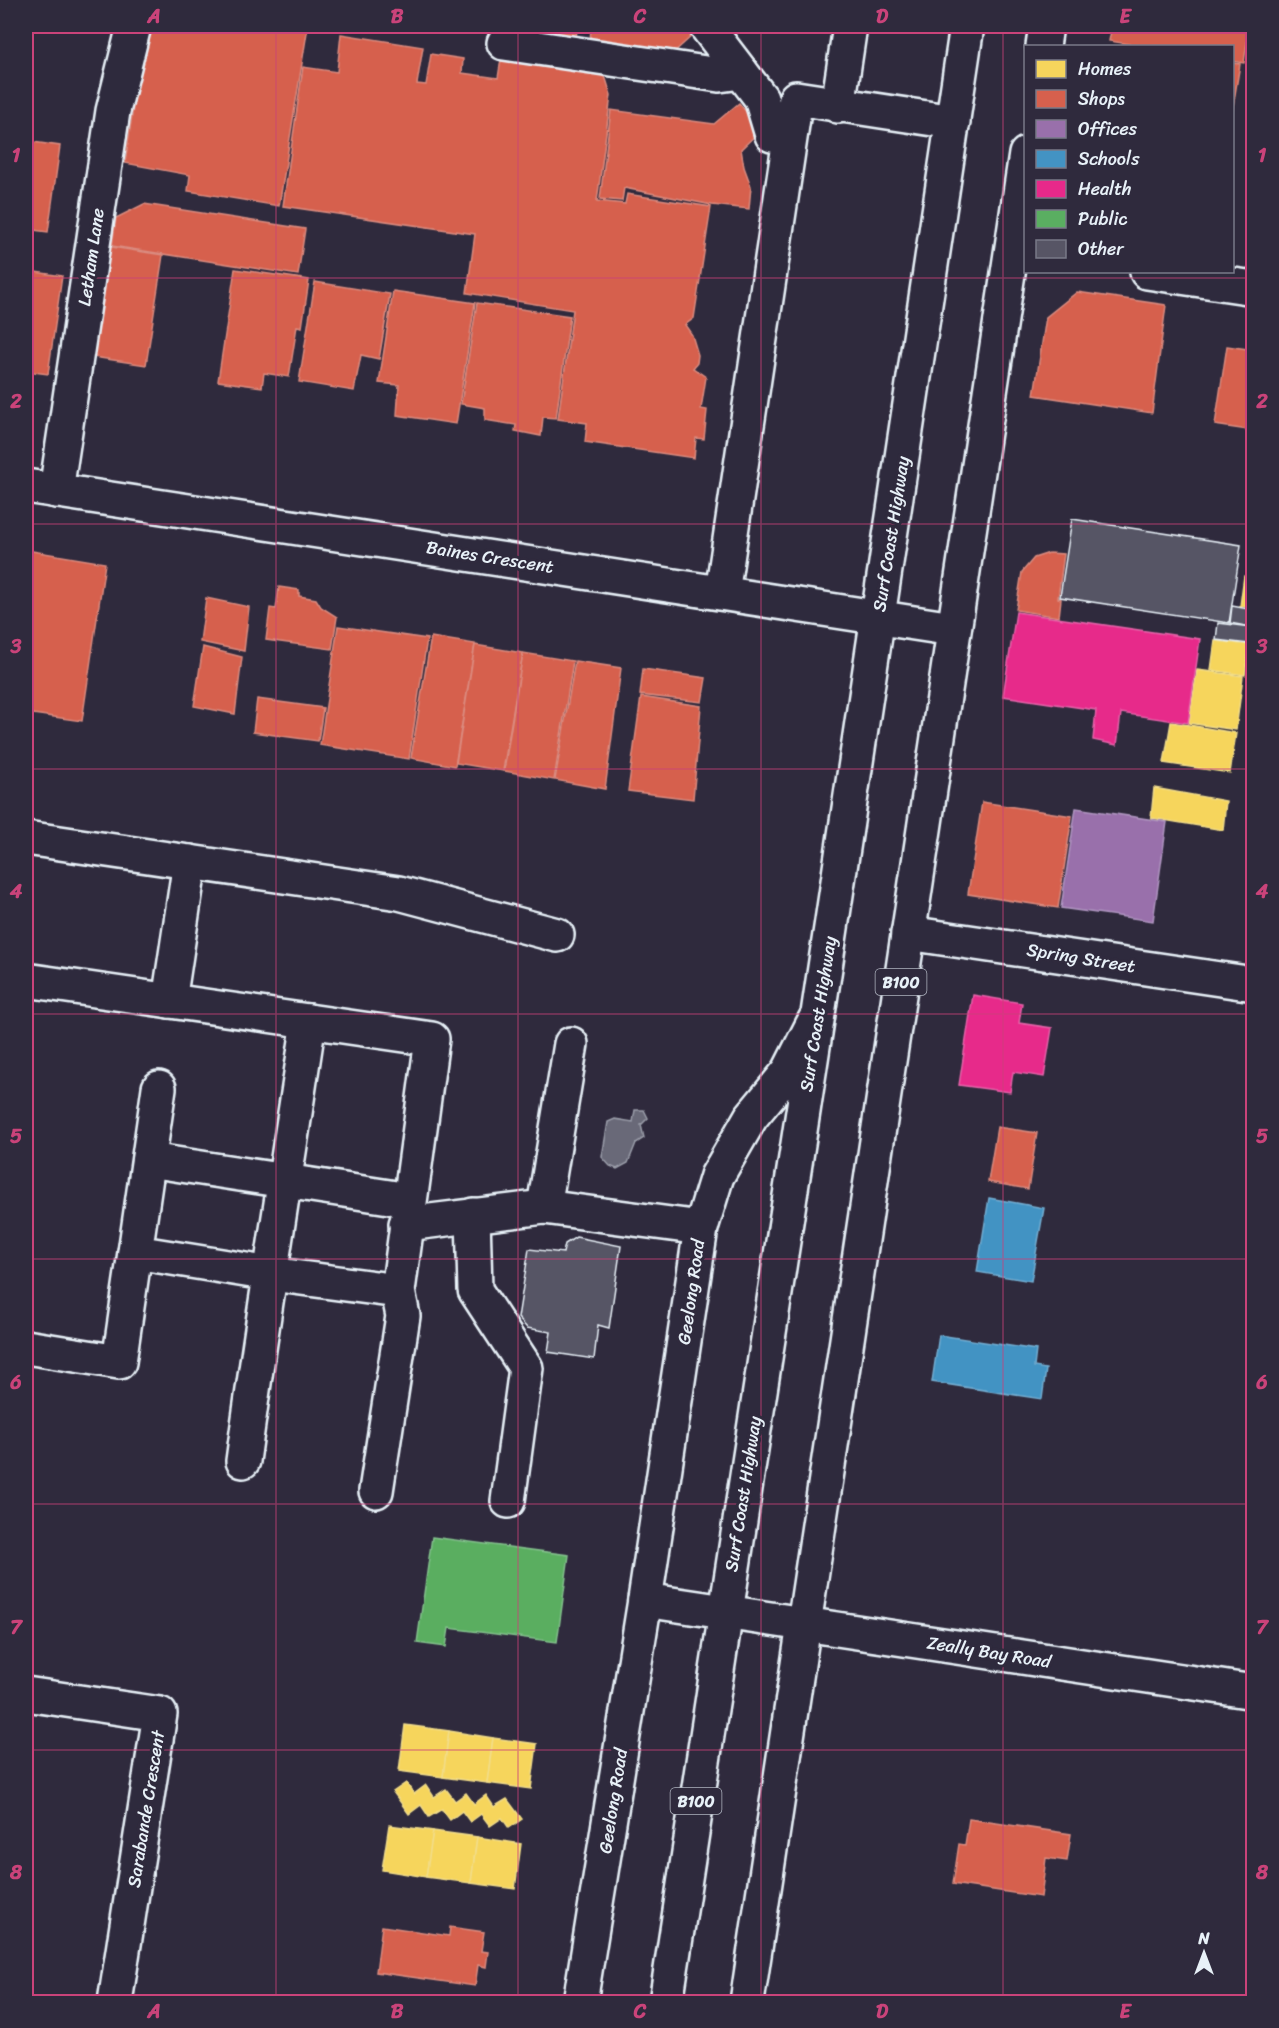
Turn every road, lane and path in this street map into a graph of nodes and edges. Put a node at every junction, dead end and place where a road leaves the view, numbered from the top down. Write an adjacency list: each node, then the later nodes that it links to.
1 (134, 26): 16 (main road, Letham Lane)
2 (706, 26): 8 (main road)
3 (850, 26): 9 (main road)
4 (967, 26): 10 (main road, Surf Coast Highway / B100)
5 (1046, 26): 7 (main road)
6 (504, 44): 8 (main road)
7 (1043, 45)
8 (741, 72): 11 (main road)
9 (838, 106): 10 (main road); 17 (main road)
10 (953, 122): 18 (main road, Surf Coast Highway / B100)
11 (772, 135)
12 (1024, 178): 13 (main road, B100)
13 (1018, 252): 19 (main road, B100)
14 (1154, 273): 15 (main road)
15 (1254, 288)
16 (41, 488): 17 (main road, Baines Crescent)
17 (722, 593): 18 (main road, Baines Crescent)
18 (879, 617): 19 (main road, Baines Crescent); 27 (main road, Surf Coast Highway / B100)
19 (953, 629): 22 (main road, B100)
20 (26, 838): 21 (main road)
21 (190, 862): 23 (main road); 26 (main road)
22 (908, 933): 25 (main road, Spring Street); 46 (main road, B100)
23 (557, 935)
24 (26, 980): 26 (main road)
25 (1254, 984)
26 (169, 1001): 28 (main road)
27 (818, 1014): 36 (main road, Geelong Road); 45 (main road, Surf Coast Highway / B100)
28 (309, 1021): 32 (main road); 34 (main road)
29 (571, 1044): 33 (main road)
30 (159, 1088): 31 (main road)
31 (149, 1160): 32 (main road); 37 (main road)
32 (285, 1182): 34 (main road); 38 (main road)
33 (544, 1207): 35 (main road); 36 (main road)
34 (408, 1212): 35 (main road); 39 (main road)
35 (473, 1215): 43 (main road)
36 (701, 1228): 44 (main road, Geelong Road)
37 (135, 1252): 38 (main road); 40 (main road)
38 (271, 1274): 39 (main road); 41 (main road)
39 (398, 1291): 42 (main road)
40 (26, 1347)
41 (243, 1461)
42 (376, 1491)
43 (508, 1501)
44 (645, 1599): 45 (main road); 50 (main road, Geelong Road)
45 (725, 1612): 46 (main road, Zeally Bay Road); 51 (main road, Surf Coast Highway / B100)
46 (804, 1624): 47 (main road, Zeally Bay Road); 52 (main road, B100)
47 (1254, 1692)
48 (26, 1694): 49 (main road, Sarabande Crescent)
49 (115, 2002)
50 (580, 2002)
51 (666, 2002)
52 (747, 2002)

